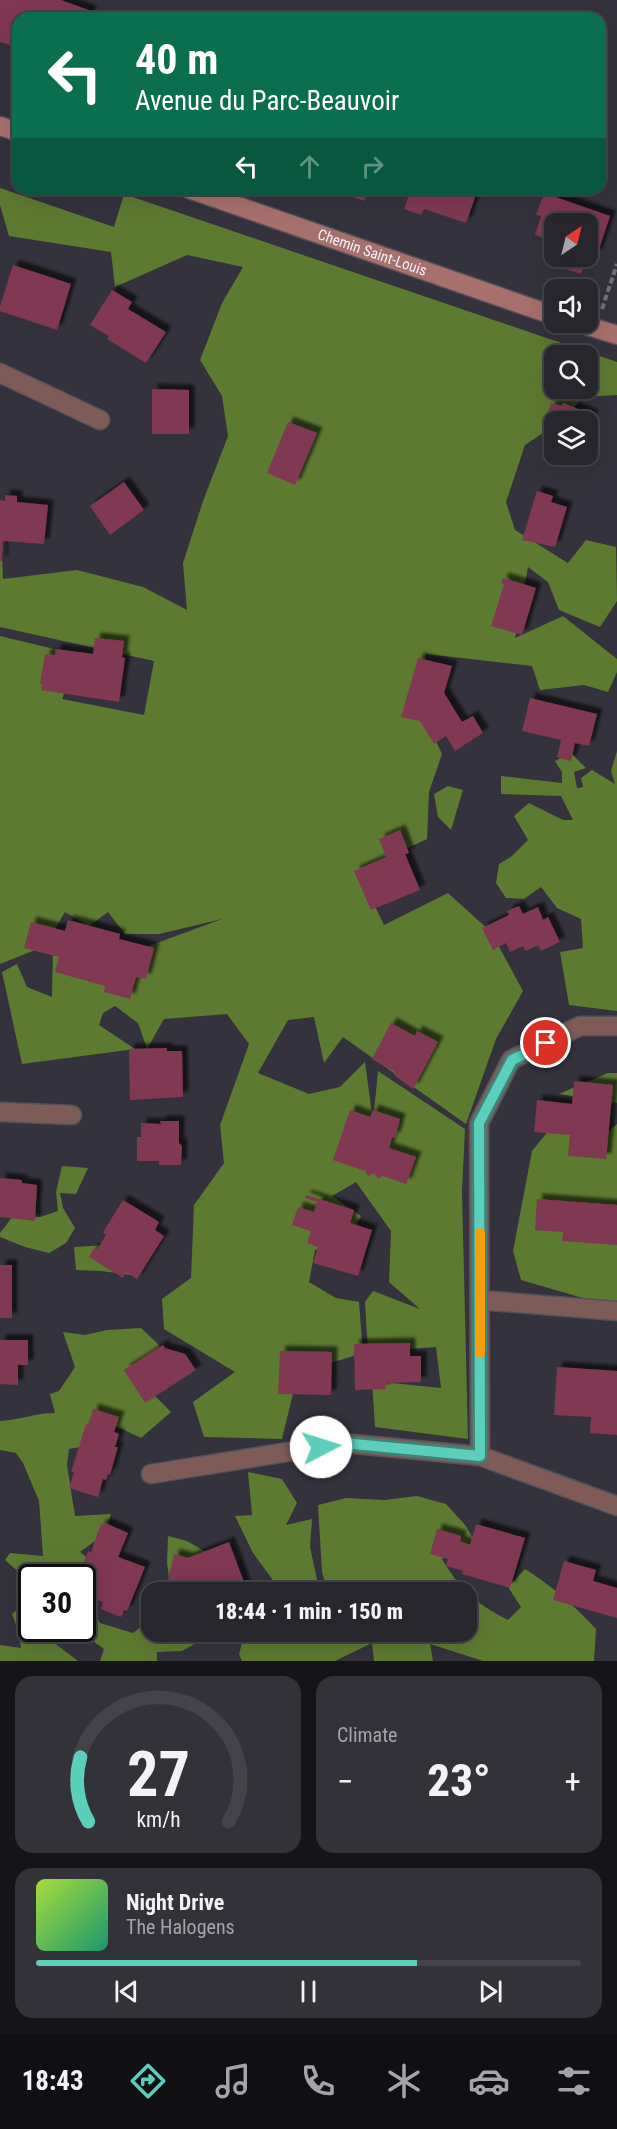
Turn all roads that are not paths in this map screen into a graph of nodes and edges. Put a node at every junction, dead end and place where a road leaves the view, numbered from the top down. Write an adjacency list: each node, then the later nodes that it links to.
1 (206, 195): 2 (street, Chemin Saint-Louis)
2 (544, 312)
3 (598, 330): 4 (street)
4 (617, 335)
5 (0, 373): 6 (street)
6 (100, 420)
7 (617, 1026): 10 (street)
8 (0, 1112): 9 (street)
9 (72, 1115)
10 (480, 1300): 11 (street); 12 (street)
11 (617, 1311)
12 (480, 1456): 13 (street); 14 (street)
13 (151, 1474)
14 (617, 1506)

